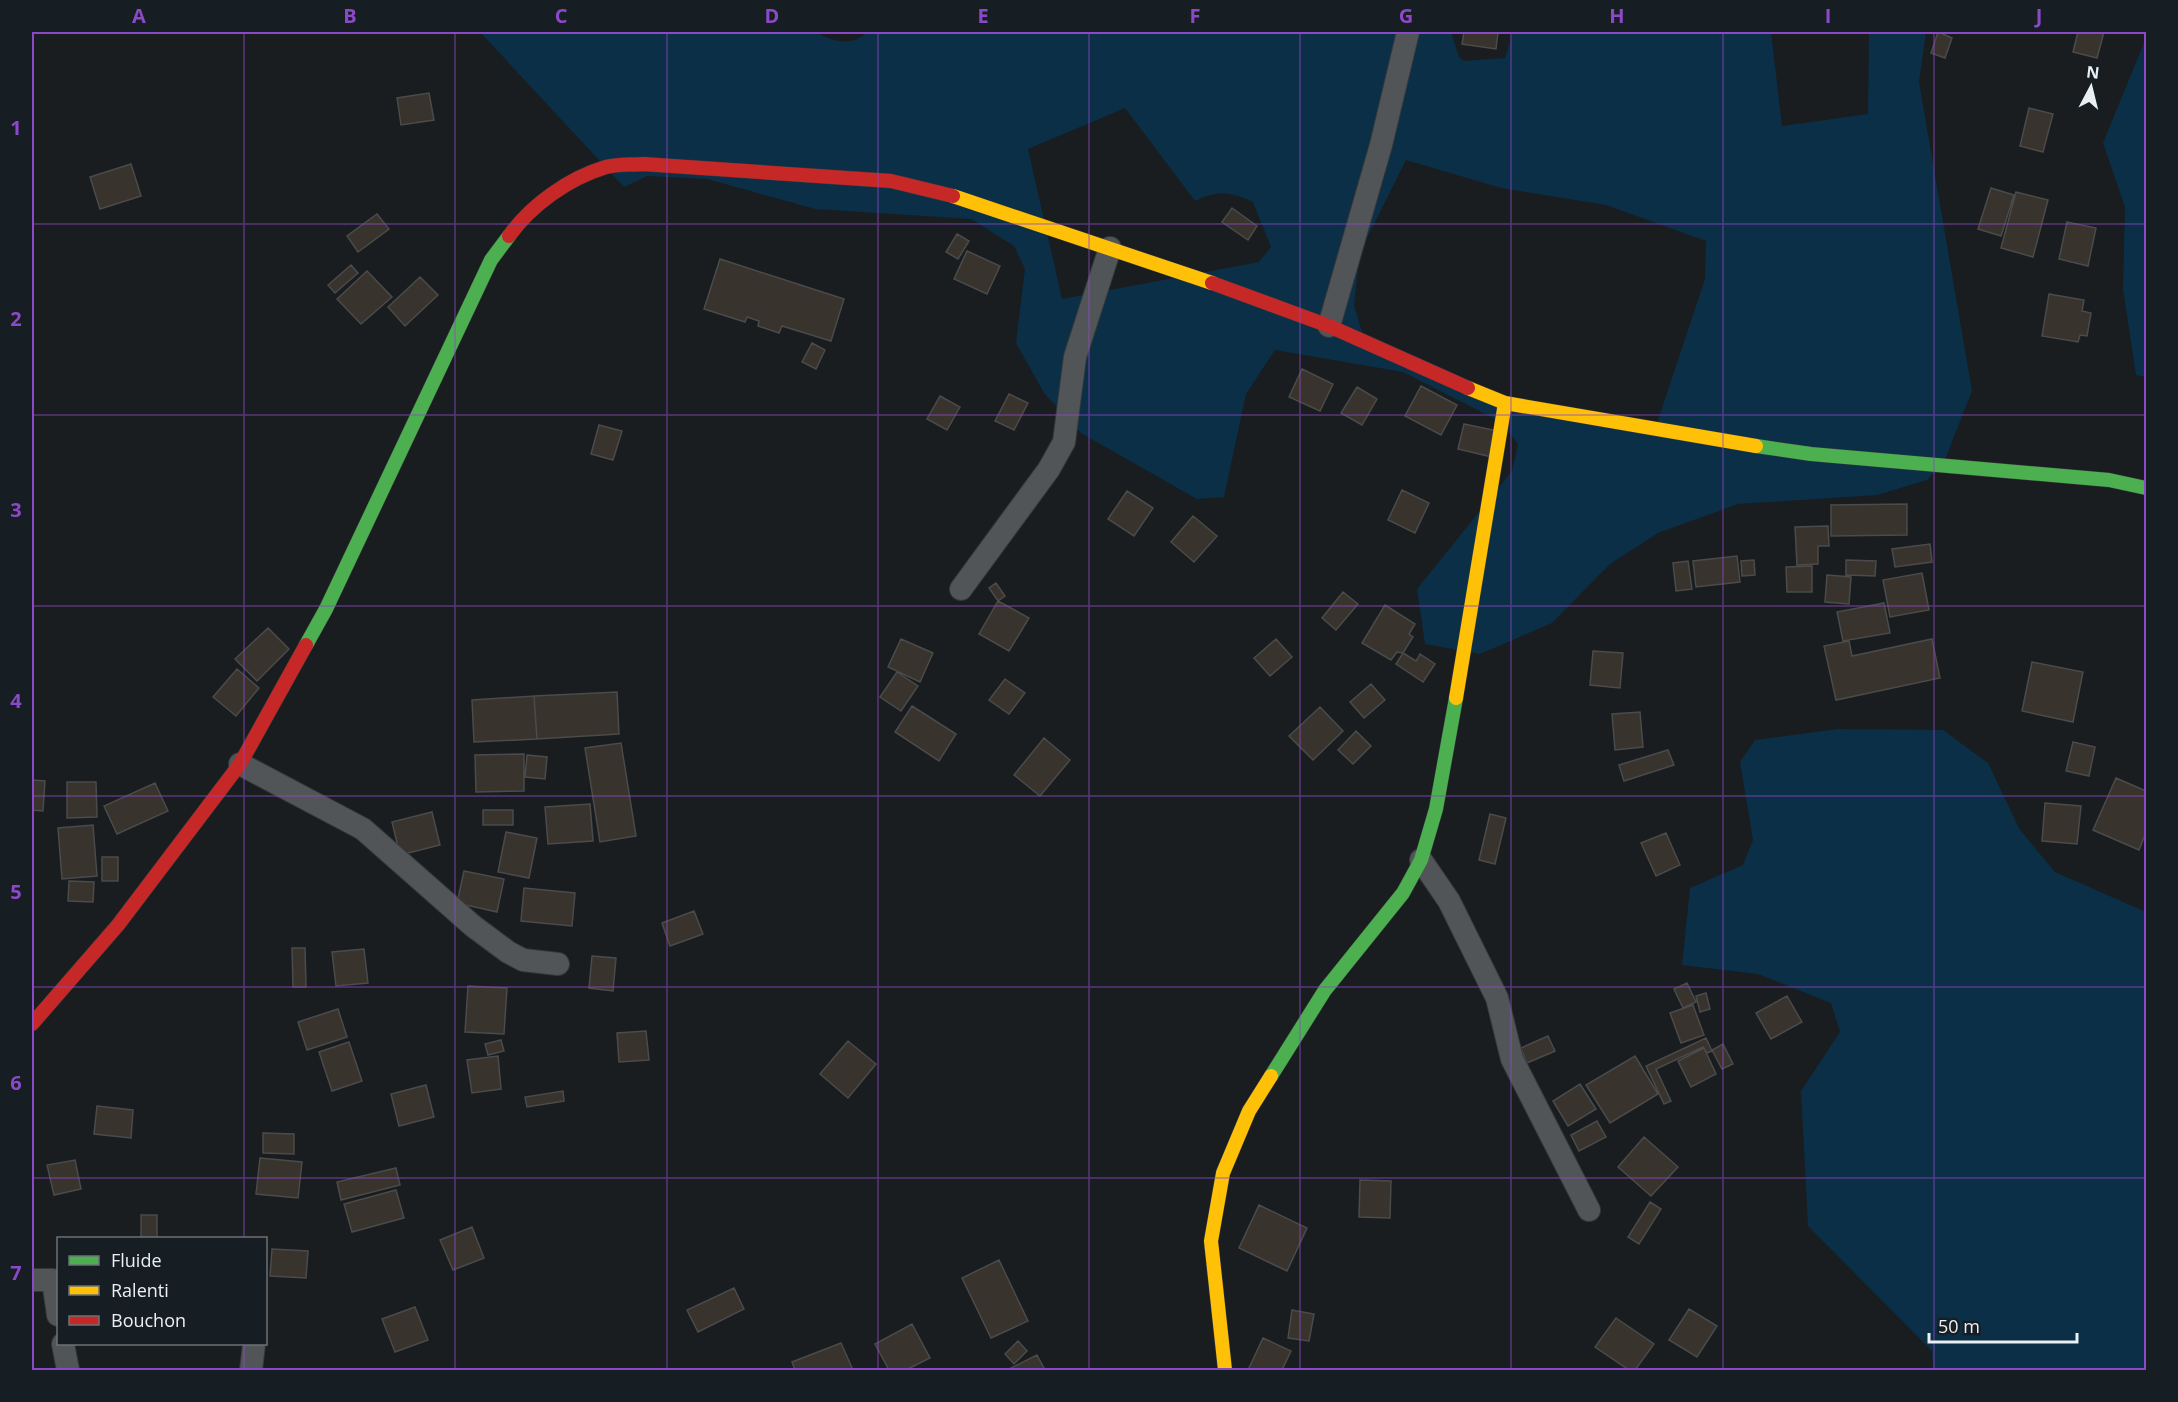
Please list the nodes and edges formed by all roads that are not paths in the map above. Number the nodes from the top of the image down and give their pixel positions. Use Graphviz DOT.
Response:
graph roads {
  1 [pos="1408,32"];
  2 [pos="1110,248"];
  3 [pos="1329,326"];
  4 [pos="1505,402"];
  5 [pos="2146,488"];
  6 [pos="961,589"];
  7 [pos="240,765"];
  8 [pos="1421,860"];
  9 [pos="558,964"];
  10 [pos="32,1024"];
  11 [pos="1589,1210"];
  12 [pos="48,1279"];
  13 [pos="57,1311"];
  14 [pos="63,1345"];
  15 [pos="254,1345"];
  16 [pos="68,1371"];
  17 [pos="251,1371"];
  18 [pos="1225,1371"];
  1 -- 3 [label="street"];
  2 -- 3 [label="street"];
  2 -- 6 [label="street"];
  2 -- 7 [label="street"];
  3 -- 4 [label="street"];
  4 -- 5 [label="street"];
  4 -- 8 [label="street"];
  7 -- 9 [label="street"];
  7 -- 10 [label="street"];
  8 -- 11 [label="street"];
  8 -- 18 [label="street"];
  12 -- 13 [label="street"];
  14 -- 16 [label="street"];
  15 -- 17 [label="street"];
}
